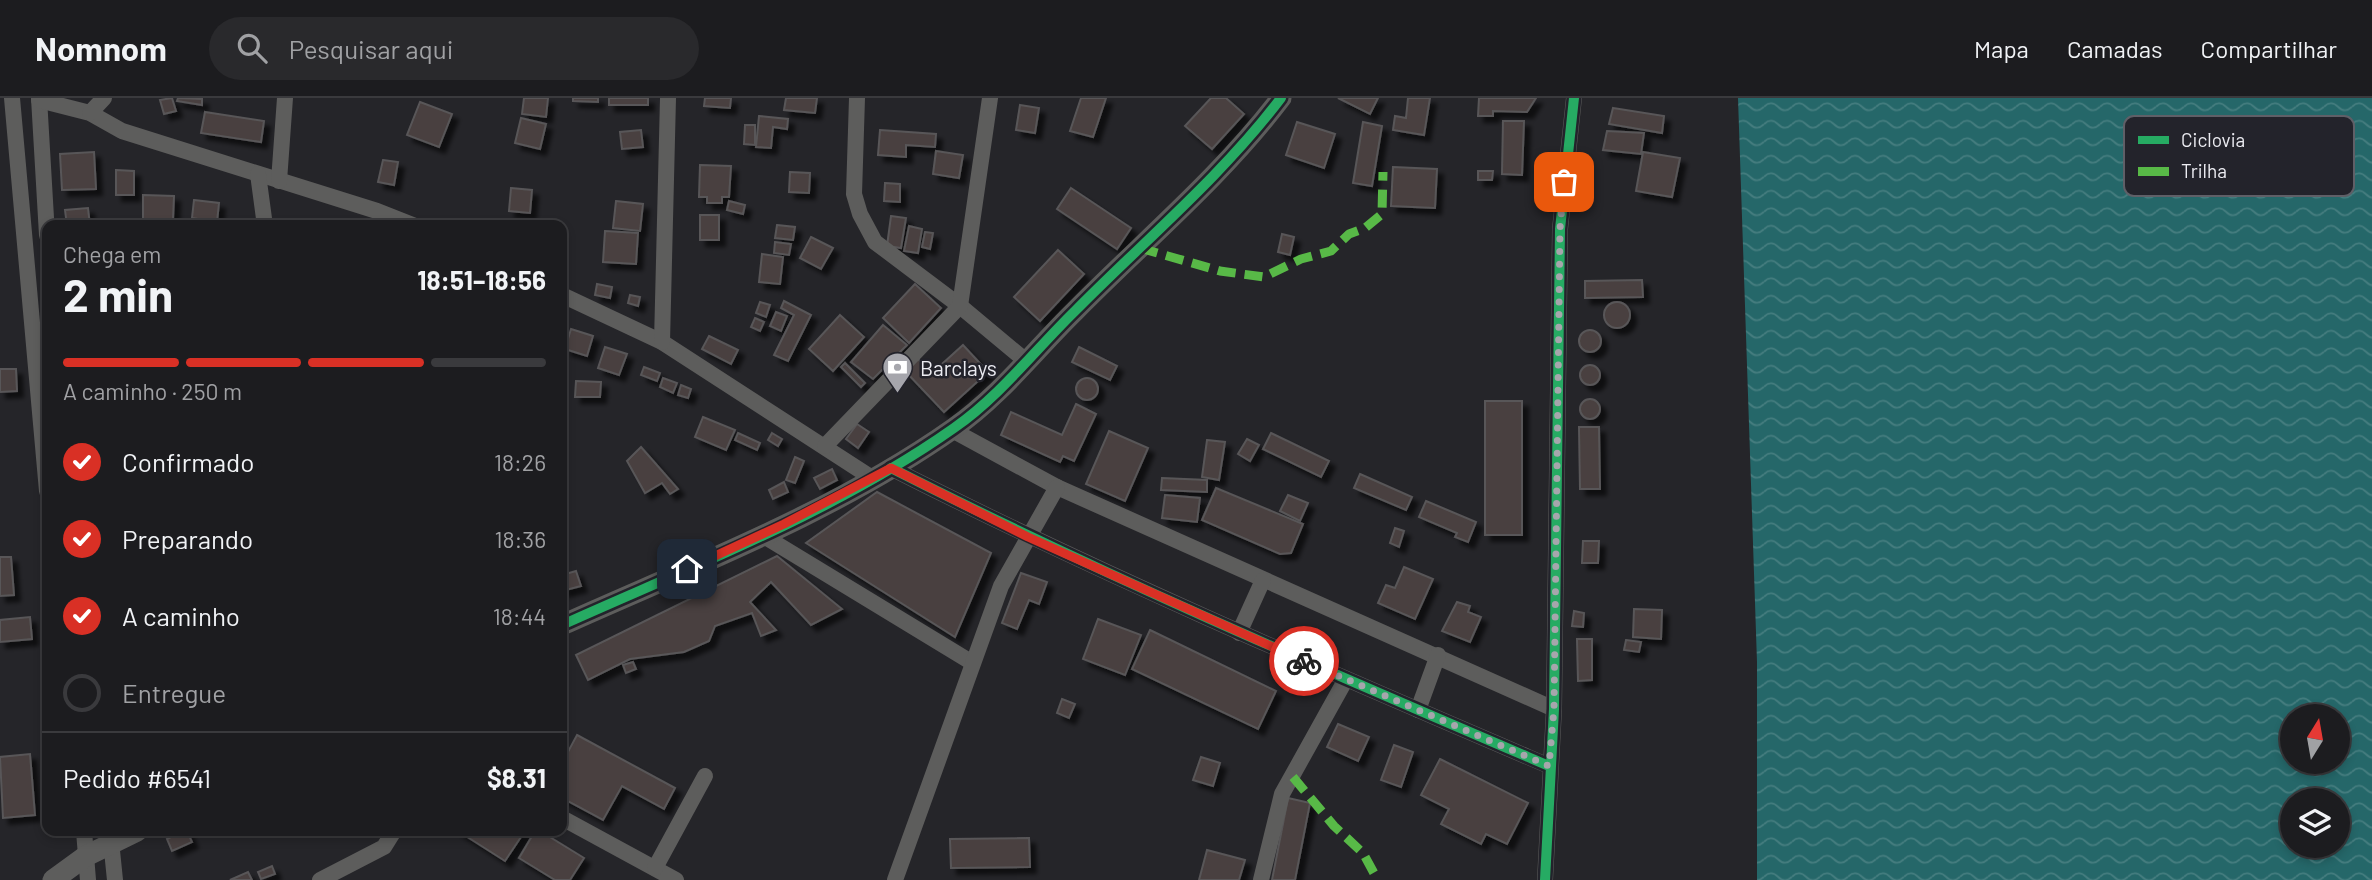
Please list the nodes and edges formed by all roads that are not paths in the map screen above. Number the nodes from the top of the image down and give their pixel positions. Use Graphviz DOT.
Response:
graph roads {
  1 [pos="12,98"];
  2 [pos="104,98"];
  3 [pos="285,98"];
  4 [pos="668,98"];
  5 [pos="857,98"];
  6 [pos="990,98"];
  7 [pos="1280,98"];
  8 [pos="1574,98"];
  9 [pos="39,99"];
  10 [pos="90,113"];
  11 [pos="258,174"];
  12 [pos="279,181"];
  13 [pos="46,220"];
  14 [pos="264,220"];
  15 [pos="400,220"];
  16 [pos="567,297"];
  17 [pos="960,306"];
  18 [pos="662,342"];
  19 [pos="1026,361"];
  20 [pos="952,430"];
  21 [pos="42,435"];
  22 [pos="825,446"];
  23 [pos="891,468"];
  24 [pos="872,478"];
  25 [pos="1057,487"];
  26 [pos="762,535"];
  27 [pos="1028,537"];
  28 [pos="1263,580"];
  29 [pos="567,623"];
  30 [pos="1239,633"];
  31 [pos="1438,655"];
  32 [pos="971,662"];
  33 [pos="1346,679"];
  34 [pos="1554,709"];
  35 [pos="1418,710"];
  36 [pos="1549,766"];
  37 [pos="705,776"];
  38 [pos="567,821"];
  39 [pos="84,836"];
  40 [pos="391,836"];
  41 [pos="111,837"];
  42 [pos="86,856"];
  43 [pos="654,868"];
  44 [pos="53,880"];
  45 [pos="88,880"];
  46 [pos="115,880"];
  47 [pos="320,880"];
  48 [pos="676,880"];
  49 [pos="895,880"];
  50 [pos="1261,880"];
  51 [pos="1545,880"];
  1 -- 21 [label="street"];
  2 -- 10 [label="street"];
  3 -- 12 [label="street"];
  4 -- 18 [label="street"];
  5 -- 17 [label="street"];
  6 -- 17 [label="street"];
  7 -- 19 [label="street"];
  8 -- 34 [label="street"];
  9 -- 10 [label="street"];
  9 -- 13 [label="street"];
  10 -- 11 [label="street"];
  11 -- 12 [label="street"];
  11 -- 14 [label="street"];
  12 -- 15 [label="street"];
  16 -- 18 [label="street"];
  17 -- 19 [label="street"];
  17 -- 22 [label="street"];
  18 -- 22 [label="street"];
  19 -- 20 [label="street"];
  20 -- 23 [label="street"];
  20 -- 25 [label="street"];
  22 -- 24 [label="street"];
  23 -- 24 [label="street"];
  23 -- 27 [label="street"];
  24 -- 26 [label="street"];
  25 -- 27 [label="street"];
  25 -- 28 [label="street"];
  26 -- 29 [label="street"];
  26 -- 32 [label="street"];
  27 -- 30 [label="street"];
  27 -- 32 [label="street"];
  28 -- 30 [label="street"];
  28 -- 31 [label="street"];
  30 -- 33 [label="street"];
  31 -- 34 [label="street"];
  31 -- 35 [label="street"];
  32 -- 49 [label="street"];
  33 -- 35 [label="street"];
  33 -- 50 [label="street"];
  34 -- 36 [label="street"];
  35 -- 36 [label="street"];
  36 -- 51 [label="street"];
  37 -- 43 [label="street"];
  38 -- 43 [label="street"];
  39 -- 42 [label="street"];
  40 -- 47 [label="street"];
  41 -- 42 [label="street"];
  41 -- 46 [label="street"];
  42 -- 44 [label="street"];
  42 -- 45 [label="street"];
  43 -- 48 [label="street"];
}
